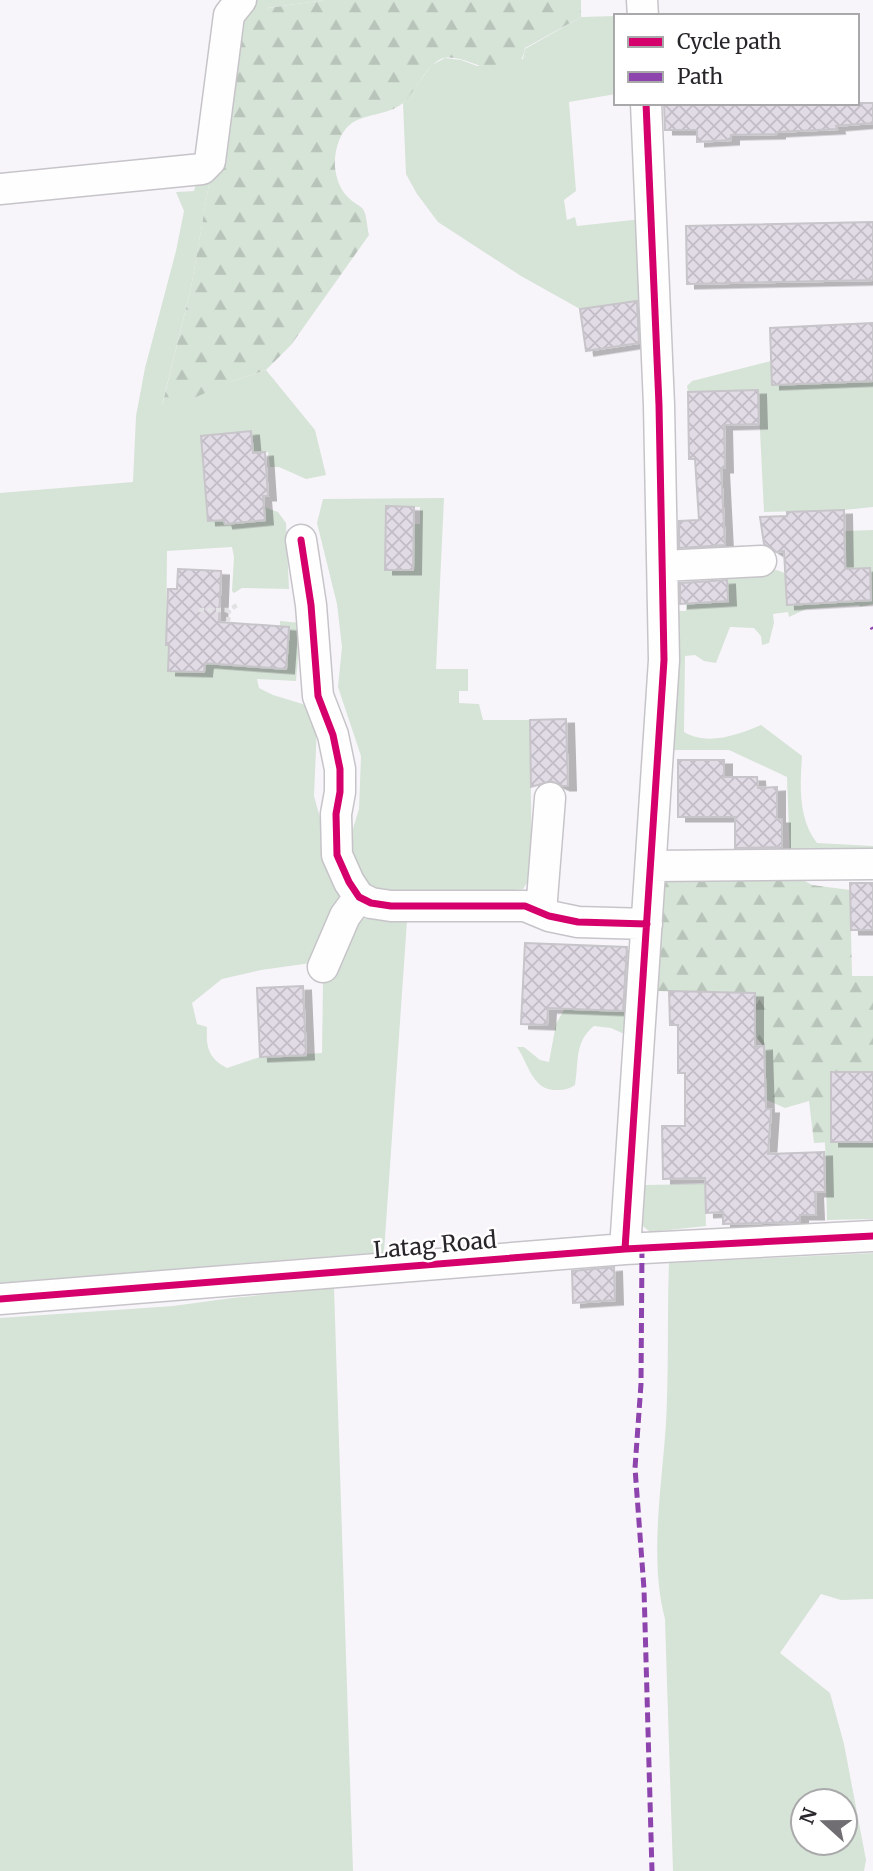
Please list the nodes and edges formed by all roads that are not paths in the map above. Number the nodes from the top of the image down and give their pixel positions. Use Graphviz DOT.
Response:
graph roads {
  1 [pos="241,0"];
  2 [pos="646,105"];
  3 [pos="0,189"];
  4 [pos="301,540"];
  5 [pos="761,561"];
  6 [pos="663,566"];
  7 [pos="550,798"];
  8 [pos="873,864"];
  9 [pos="651,866"];
  10 [pos="359,897"];
  11 [pos="541,912"];
  12 [pos="647,925"];
  13 [pos="323,967"];
  14 [pos="873,1236"];
  15 [pos="625,1248"];
  16 [pos="0,1299"];
  1 -- 3 [label="street"];
  2 -- 6 [label="street"];
  4 -- 10 [label="street"];
  5 -- 6 [label="street"];
  6 -- 9 [label="street"];
  7 -- 11 [label="street"];
  8 -- 9 [label="street"];
  9 -- 12 [label="street"];
  10 -- 11 [label="street"];
  10 -- 13 [label="street"];
  11 -- 12 [label="street"];
  12 -- 15 [label="street"];
  14 -- 15 [label="street, Latag Road"];
  15 -- 16 [label="street, Latag Road"];
}
